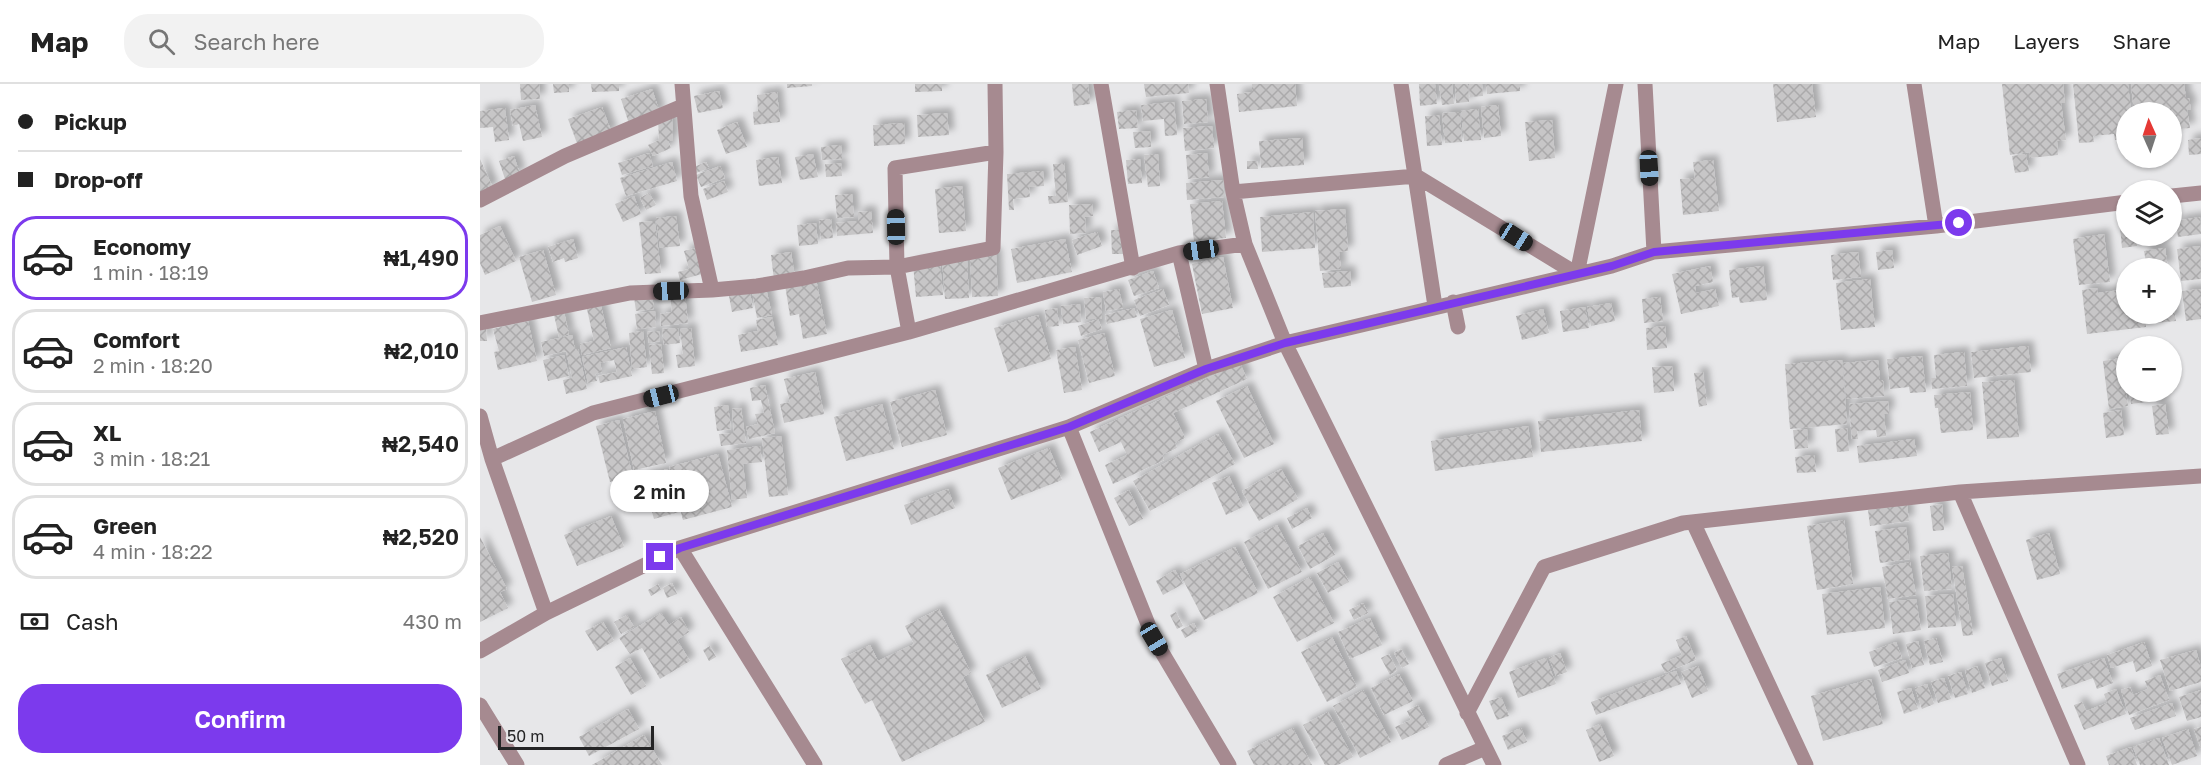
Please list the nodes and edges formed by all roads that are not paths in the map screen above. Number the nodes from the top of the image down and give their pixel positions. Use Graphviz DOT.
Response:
graph roads {
  1 [pos="682,84"];
  2 [pos="995,84"];
  3 [pos="1101,84"];
  4 [pos="1217,84"];
  5 [pos="1401,84"];
  6 [pos="1616,84"];
  7 [pos="1645,84"];
  8 [pos="1914,84"];
  9 [pos="683,106"];
  10 [pos="996,152"];
  11 [pos="1416,176"];
  12 [pos="1233,192"];
  13 [pos="2201,193"];
  14 [pos="2182,195"];
  15 [pos="480,200"];
  16 [pos="2116,203"];
  17 [pos="1936,226"];
  18 [pos="1245,244"];
  19 [pos="1654,252"];
  20 [pos="1179,254"];
  21 [pos="897,267"];
  22 [pos="1133,268"];
  23 [pos="1576,274"];
  24 [pos="712,290"];
  25 [pos="1453,302"];
  26 [pos="1435,306"];
  27 [pos="480,323"];
  28 [pos="1458,327"];
  29 [pos="909,332"];
  30 [pos="1285,343"];
  31 [pos="1206,369"];
  32 [pos="480,416"];
  33 [pos="1069,427"];
  34 [pos="492,459"];
  35 [pos="2201,476"];
  36 [pos="1960,492"];
  37 [pos="1693,522"];
  38 [pos="680,548"];
  39 [pos="546,613"];
  40 [pos="480,651"];
  41 [pos="480,705"];
  42 [pos="1467,713"];
  43 [pos="1485,748"];
  44 [pos="517,765"];
  45 [pos="815,765"];
  46 [pos="1229,765"];
  47 [pos="1446,765"];
  48 [pos="1494,765"];
  49 [pos="1806,765"];
  50 [pos="2078,765"];
  1 -- 9 [label="street"];
  2 -- 10 [label="street"];
  3 -- 22 [label="street"];
  4 -- 12 [label="street"];
  5 -- 11 [label="street"];
  6 -- 23 [label="street"];
  7 -- 19 [label="street"];
  8 -- 17 [label="street"];
  9 -- 15 [label="street"];
  9 -- 24 [label="street"];
  10 -- 21 [label="street"];
  10 -- 21 [label="street"];
  11 -- 12 [label="street"];
  11 -- 23 [label="street"];
  11 -- 26 [label="street"];
  12 -- 18 [label="street"];
  13 -- 14 [label="street"];
  16 -- 17 [label="street"];
  17 -- 19 [label="street"];
  18 -- 20 [label="street"];
  18 -- 30 [label="street"];
  19 -- 23 [label="street"];
  20 -- 22 [label="street"];
  20 -- 31 [label="street"];
  21 -- 24 [label="street"];
  21 -- 29 [label="street"];
  22 -- 29 [label="street"];
  23 -- 25 [label="street"];
  24 -- 27 [label="street"];
  25 -- 26 [label="street"];
  25 -- 28 [label="street"];
  26 -- 30 [label="street"];
  29 -- 34 [label="street"];
  30 -- 31 [label="street"];
  30 -- 42 [label="street"];
  31 -- 33 [label="street"];
  32 -- 34 [label="street"];
  33 -- 38 [label="street"];
  33 -- 46 [label="street"];
  34 -- 39 [label="street"];
  35 -- 36 [label="street"];
  36 -- 37 [label="street"];
  36 -- 50 [label="street"];
  37 -- 42 [label="street"];
  37 -- 49 [label="street"];
  38 -- 39 [label="street"];
  38 -- 45 [label="street"];
  39 -- 40 [label="street"];
  41 -- 44 [label="street"];
  42 -- 43 [label="street"];
  43 -- 47 [label="street"];
  43 -- 48 [label="street"];
}
